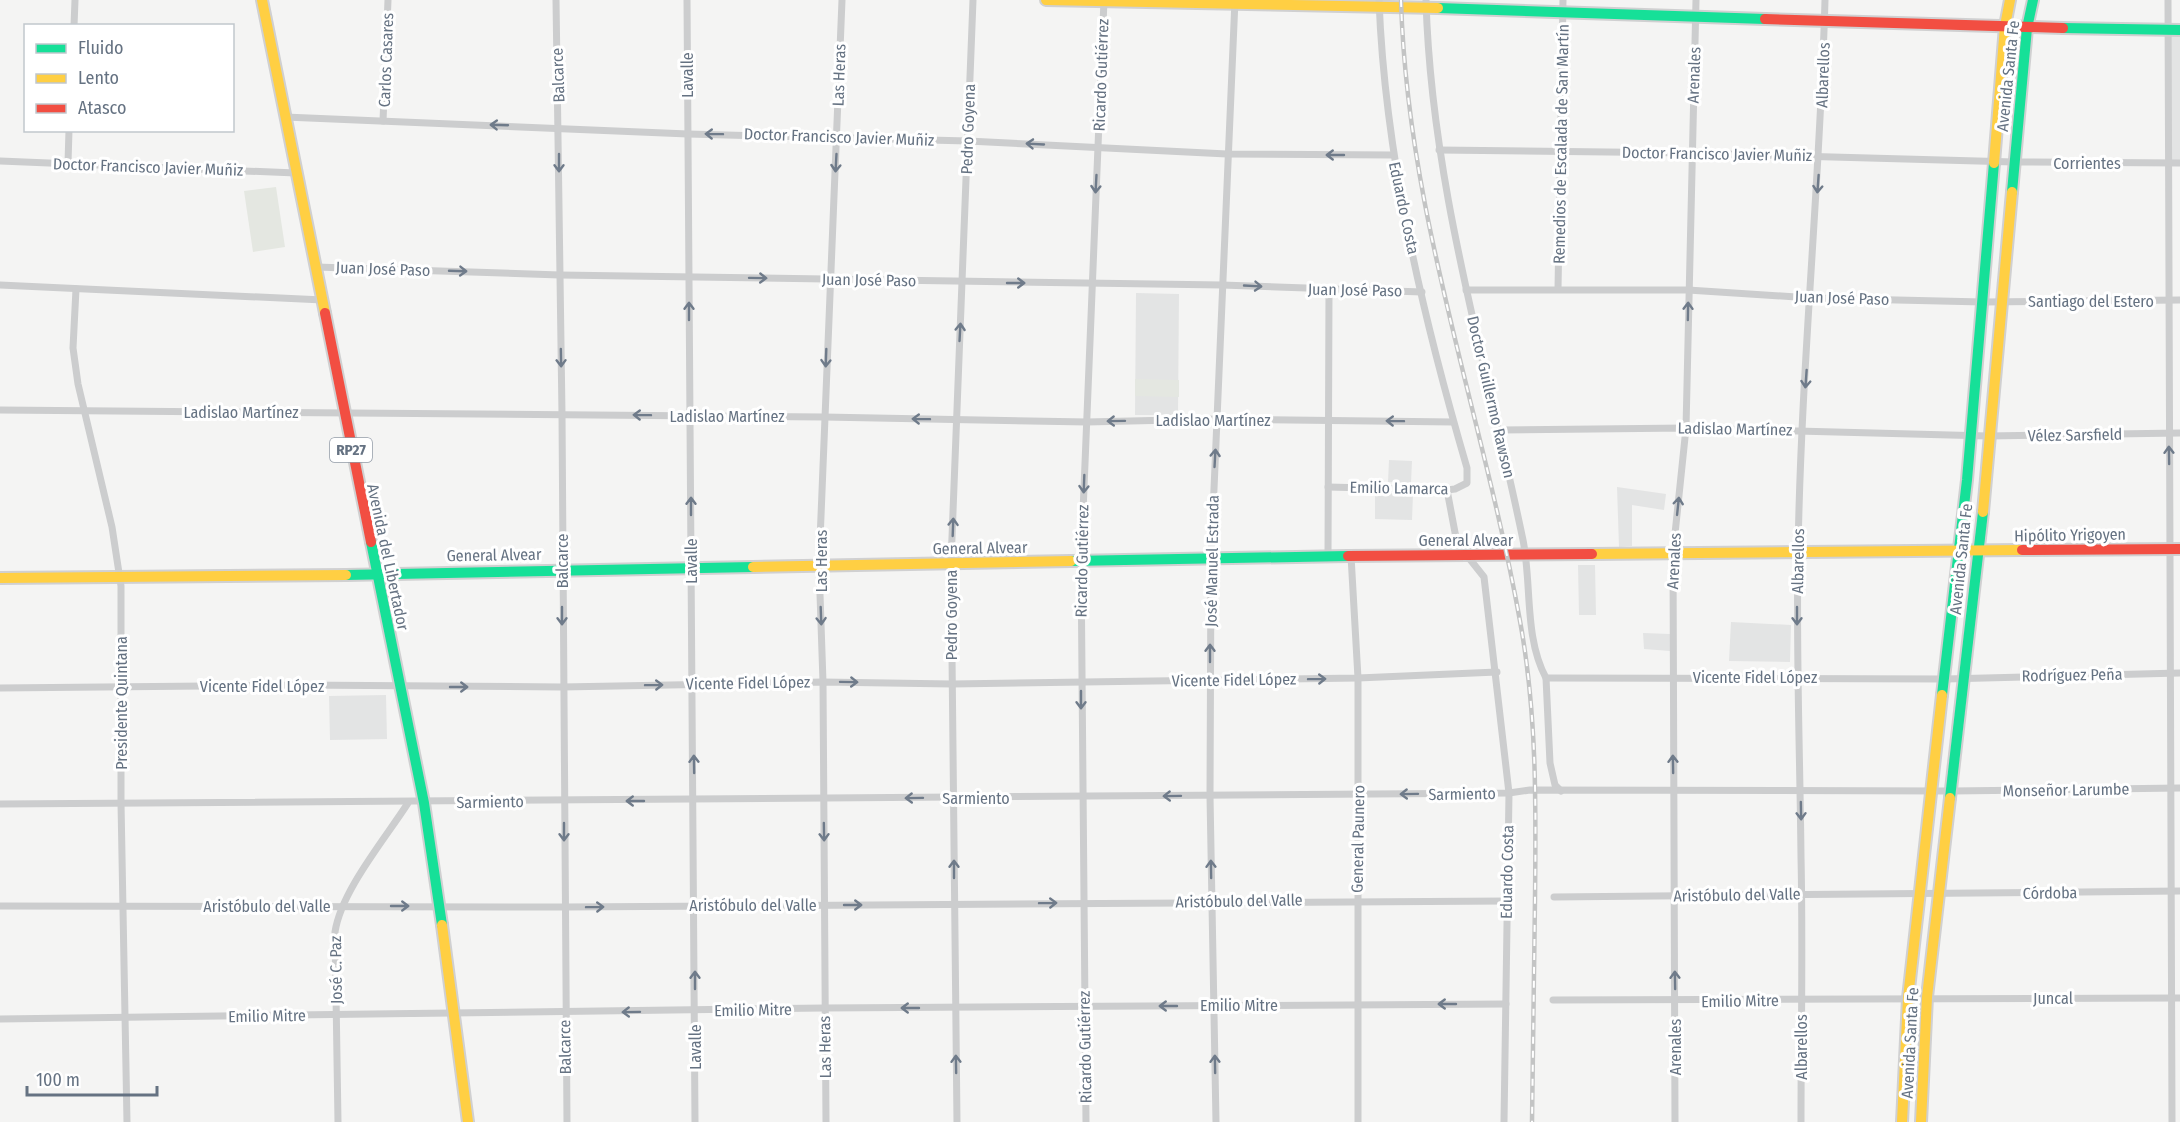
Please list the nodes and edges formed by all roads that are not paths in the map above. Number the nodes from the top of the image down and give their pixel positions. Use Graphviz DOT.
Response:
graph roads {
  1 [pos="75,0"];
  2 [pos="262,0"];
  3 [pos="388,0"];
  4 [pos="556,0"];
  5 [pos="687,0"];
  6 [pos="842,0"];
  7 [pos="973,0"];
  8 [pos="1046,0"];
  9 [pos="1563,0"];
  10 [pos="1696,0"];
  11 [pos="1825,0"];
  12 [pos="2010,0"];
  13 [pos="2032,0"];
  14 [pos="2168,0"];
  15 [pos="1104,1"];
  16 [pos="1235,3"];
  17 [pos="1379,4"];
  18 [pos="1426,4"];
  19 [pos="1563,13"];
  20 [pos="1696,17"];
  21 [pos="1825,21"];
  22 [pos="74,24"];
  23 [pos="2005,26"];
  24 [pos="2027,28"];
  25 [pos="2168,30"];
  26 [pos="2180,30"];
  27 [pos="285,117"];
  28 [pos="383,121"];
  29 [pos="559,127"];
  30 [pos="69,132"];
  31 [pos="688,134"];
  32 [pos="837,136"];
  33 [pos="968,141"];
  34 [pos="1098,147"];
  35 [pos="1439,150"];
  36 [pos="1561,152"];
  37 [pos="1691,153"];
  38 [pos="1227,154"];
  39 [pos="1394,155"];
  40 [pos="1820,156"];
  41 [pos="0,161"];
  42 [pos="1994,162"];
  43 [pos="2014,162"];
  44 [pos="2169,163"];
  45 [pos="2180,163"];
  46 [pos="68,164"];
  47 [pos="296,173"];
  48 [pos="316,267"];
  49 [pos="560,275"];
  50 [pos="689,276"];
  51 [pos="830,279"];
  52 [pos="963,282"];
  53 [pos="1091,283"];
  54 [pos="0,285"];
  55 [pos="1222,285"];
  56 [pos="76,289"];
  57 [pos="1558,289"];
  58 [pos="1329,290"];
  59 [pos="1466,290"];
  60 [pos="1688,290"];
  61 [pos="1422,292"];
  62 [pos="1811,298"];
  63 [pos="323,300"];
  64 [pos="2169,300"];
  65 [pos="2180,300"];
  66 [pos="1983,302"];
  67 [pos="2002,302"];
  68 [pos="0,410"];
  69 [pos="84,412"];
  70 [pos="343,412"];
  71 [pos="562,414"];
  72 [pos="690,416"];
  73 [pos="824,417"];
  74 [pos="956,420"];
  75 [pos="1217,420"];
  76 [pos="1329,420"];
  77 [pos="1087,422"];
  78 [pos="1453,422"];
  79 [pos="1686,428"];
  80 [pos="1500,430"];
  81 [pos="1802,430"];
  82 [pos="2169,433"];
  83 [pos="2180,433"];
  84 [pos="1970,436"];
  85 [pos="1988,436"];
  86 [pos="1467,483"];
  87 [pos="1328,486"];
  88 [pos="1447,490"];
  89 [pos="2175,549"];
  90 [pos="1797,551"];
  91 [pos="1960,552"];
  92 [pos="1979,552"];
  93 [pos="1673,553"];
  94 [pos="1466,555"];
  95 [pos="1526,555"];
  96 [pos="1328,556"];
  97 [pos="1351,556"];
  98 [pos="1210,559"];
  99 [pos="1081,561"];
  100 [pos="951,563"];
  101 [pos="819,565"];
  102 [pos="691,567"];
  103 [pos="562,569"];
  104 [pos="376,573"];
  105 [pos="120,576"];
  106 [pos="0,578"];
  107 [pos="1497,672"];
  108 [pos="2176,673"];
  109 [pos="1672,677"];
  110 [pos="1797,677"];
  111 [pos="1963,677"];
  112 [pos="1358,678"];
  113 [pos="1546,678"];
  114 [pos="1946,679"];
  115 [pos="1080,680"];
  116 [pos="1210,681"];
  117 [pos="823,682"];
  118 [pos="692,684"];
  119 [pos="952,684"];
  120 [pos="121,687"];
  121 [pos="400,687"];
  122 [pos="562,687"];
  123 [pos="0,688"];
  124 [pos="2171,788"];
  125 [pos="2180,788"];
  126 [pos="1561,791"];
  127 [pos="1673,791"];
  128 [pos="1932,791"];
  129 [pos="1952,791"];
  130 [pos="1800,792"];
  131 [pos="1509,793"];
  132 [pos="1359,794"];
  133 [pos="1210,796"];
  134 [pos="1081,797"];
  135 [pos="954,798"];
  136 [pos="823,799"];
  137 [pos="694,800"];
  138 [pos="564,802"];
  139 [pos="121,803"];
  140 [pos="408,803"];
  141 [pos="424,803"];
  142 [pos="0,804"];
  143 [pos="2171,891"];
  144 [pos="2180,891"];
  145 [pos="1802,894"];
  146 [pos="1920,895"];
  147 [pos="1938,895"];
  148 [pos="1673,896"];
  149 [pos="1554,897"];
  150 [pos="1357,900"];
  151 [pos="1506,901"];
  152 [pos="1212,902"];
  153 [pos="1084,903"];
  154 [pos="824,905"];
  155 [pos="954,905"];
  156 [pos="0,906"];
  157 [pos="124,906"];
  158 [pos="341,906"];
  159 [pos="439,906"];
  160 [pos="695,906"];
  161 [pos="565,907"];
  162 [pos="1908,998"];
  163 [pos="1927,998"];
  164 [pos="2171,998"];
  165 [pos="2180,998"];
  166 [pos="1554,1000"];
  167 [pos="1801,1000"];
  168 [pos="1675,1002"];
  169 [pos="1506,1004"];
  170 [pos="1357,1005"];
  171 [pos="1084,1006"];
  172 [pos="1214,1006"];
  173 [pos="824,1008"];
  174 [pos="955,1008"];
  175 [pos="695,1011"];
  176 [pos="565,1012"];
  177 [pos="336,1014"];
  178 [pos="456,1014"];
  179 [pos="126,1018"];
  180 [pos="0,1019"];
  181 [pos="127,1122"];
  182 [pos="338,1122"];
  183 [pos="468,1122"];
  184 [pos="567,1122"];
  185 [pos="695,1122"];
  186 [pos="826,1122"];
  187 [pos="957,1122"];
  188 [pos="1086,1122"];
  189 [pos="1216,1122"];
  190 [pos="1358,1122"];
  191 [pos="1504,1122"];
  192 [pos="1675,1122"];
  193 [pos="1801,1122"];
  194 [pos="1902,1122"];
  195 [pos="1921,1122"];
  196 [pos="2172,1122"];
  1 -- 22 [label="street"];
  2 -- 27 [label="main road, Avenida del Libertador / RP27"];
  3 -- 28 [label="street, Carlos Casares"];
  4 -- 29 [label="street, Balcarce"];
  5 -- 31 [label="street, Lavalle"];
  6 -- 32 [label="street, Las Heras"];
  7 -- 33 [label="street, Pedro Goyena"];
  8 -- 15 [label="main road"];
  9 -- 19 [label="street, Remedios de Escalada de San Martín"];
  10 -- 20 [label="street, Arenales"];
  11 -- 21 [label="street, Albarellos"];
  12 -- 23 [label="main road, Avenida Santa Fe"];
  13 -- 24 [label="main road, Avenida Santa Fe"];
  14 -- 25 [label="street"];
  15 -- 16 [label="main road"];
  15 -- 34 [label="street, Ricardo Gutiérrez"];
  16 -- 17 [label="main road"];
  16 -- 38 [label="street, José Manuel Estrada"];
  17 -- 18 [label="main road"];
  17 -- 39 [label="street, Eduardo Costa"];
  18 -- 19 [label="main road"];
  18 -- 35 [label="street, Doctor Guillermo Rawson"];
  19 -- 20 [label="main road"];
  19 -- 36 [label="street, Remedios de Escalada de San Martín"];
  20 -- 21 [label="main road"];
  20 -- 37 [label="street, Arenales"];
  21 -- 23 [label="main road"];
  21 -- 40 [label="street, Albarellos"];
  23 -- 24 [label="main road"];
  23 -- 42 [label="main road, Avenida Santa Fe"];
  24 -- 25 [label="main road"];
  24 -- 43 [label="main road, Avenida Santa Fe"];
  25 -- 26 [label="main road"];
  25 -- 44 [label="street"];
  27 -- 28 [label="street, Doctor Francisco Javier Muñiz"];
  27 -- 47 [label="main road, Avenida del Libertador / RP27"];
  29 -- 28 [label="street, Doctor Francisco Javier Muñiz, one-way"];
  29 -- 31 [label="street, Doctor Francisco Javier Muñiz"];
  29 -- 49 [label="street, Balcarce, one-way"];
  30 -- 46 [label="street"];
  32 -- 31 [label="street, Doctor Francisco Javier Muñiz, one-way"];
  31 -- 50 [label="street, Lavalle"];
  32 -- 33 [label="street, Doctor Francisco Javier Muñiz"];
  32 -- 51 [label="street, Las Heras, one-way"];
  34 -- 33 [label="street, Doctor Francisco Javier Muñiz, one-way"];
  33 -- 52 [label="street, Pedro Goyena"];
  34 -- 38 [label="street, Doctor Francisco Javier Muñiz"];
  34 -- 53 [label="street, Ricardo Gutiérrez, one-way"];
  35 -- 36 [label="street, Doctor Francisco Javier Muñiz"];
  35 -- 59 [label="street, Doctor Guillermo Rawson"];
  36 -- 37 [label="street, Doctor Francisco Javier Muñiz"];
  36 -- 57 [label="street, Remedios de Escalada de San Martín"];
  37 -- 40 [label="street, Doctor Francisco Javier Muñiz"];
  37 -- 60 [label="street, Arenales"];
  39 -- 38 [label="street, Doctor Francisco Javier Muñiz, one-way"];
  38 -- 55 [label="street, José Manuel Estrada"];
  39 -- 61 [label="street, Eduardo Costa"];
  40 -- 42 [label="street, Doctor Francisco Javier Muñiz"];
  40 -- 62 [label="street, Albarellos, one-way"];
  41 -- 46 [label="street, Doctor Francisco Javier Muñiz"];
  42 -- 43 [label="street, Corrientes"];
  42 -- 66 [label="main road, Avenida Santa Fe"];
  43 -- 44 [label="street, Corrientes"];
  43 -- 67 [label="main road, Avenida Santa Fe"];
  44 -- 45 [label="street, Corrientes"];
  44 -- 64 [label="street"];
  46 -- 47 [label="street, Doctor Francisco Javier Muñiz"];
  47 -- 48 [label="main road, Avenida del Libertador / RP27"];
  48 -- 49 [label="street, Juan José Paso, one-way"];
  48 -- 63 [label="main road, Avenida del Libertador / RP27"];
  49 -- 50 [label="street, Juan José Paso"];
  49 -- 71 [label="street, Balcarce, one-way"];
  50 -- 51 [label="street, Juan José Paso, one-way"];
  72 -- 50 [label="street, Lavalle, one-way"];
  51 -- 52 [label="street, Juan José Paso"];
  51 -- 73 [label="street, Las Heras, one-way"];
  52 -- 53 [label="street, Juan José Paso, one-way"];
  74 -- 52 [label="street, Pedro Goyena, one-way"];
  53 -- 55 [label="street, Juan José Paso"];
  53 -- 77 [label="street, Ricardo Gutiérrez"];
  54 -- 56 [label="street"];
  55 -- 58 [label="street, Juan José Paso, one-way"];
  55 -- 75 [label="street, José Manuel Estrada"];
  56 -- 63 [label="street"];
  56 -- 69 [label="street, Presidente Quintana"];
  57 -- 59 [label="street, Juan José Paso"];
  57 -- 60 [label="street, Juan José Paso"];
  58 -- 61 [label="street, Juan José Paso"];
  58 -- 76 [label="street"];
  59 -- 80 [label="street, Doctor Guillermo Rawson"];
  60 -- 62 [label="street, Juan José Paso"];
  79 -- 60 [label="street, Arenales, one-way"];
  61 -- 78 [label="street, Eduardo Costa"];
  62 -- 66 [label="street, Juan José Paso"];
  62 -- 81 [label="street, Albarellos, one-way"];
  63 -- 70 [label="main road, Avenida del Libertador / RP27"];
  64 -- 65 [label="street, Santiago del Estero"];
  64 -- 67 [label="street, Santiago del Estero"];
  64 -- 82 [label="street"];
  66 -- 67 [label="street, Juan José Paso"];
  66 -- 84 [label="main road, Avenida Santa Fe"];
  67 -- 85 [label="main road, Avenida Santa Fe"];
  68 -- 69 [label="street, Ladislao Martínez"];
  69 -- 70 [label="street, Ladislao Martínez"];
  69 -- 105 [label="street, Presidente Quintana"];
  70 -- 71 [label="street, Ladislao Martínez"];
  70 -- 104 [label="main road, Avenida del Libertador / RP27"];
  72 -- 71 [label="street, Ladislao Martínez, one-way"];
  71 -- 103 [label="street, Balcarce"];
  72 -- 73 [label="street, Ladislao Martínez"];
  102 -- 72 [label="street, Lavalle, one-way"];
  74 -- 73 [label="street, Ladislao Martínez, one-way"];
  73 -- 101 [label="street, Las Heras"];
  74 -- 77 [label="street, Ladislao Martínez"];
  100 -- 74 [label="street, Pedro Goyena, one-way"];
  75 -- 76 [label="street, Ladislao Martínez"];
  75 -- 77 [label="street, Ladislao Martínez, one-way"];
  98 -- 75 [label="street, José Manuel Estrada, one-way"];
  78 -- 76 [label="street, Ladislao Martínez, one-way"];
  76 -- 87 [label="street"];
  77 -- 99 [label="street, Ricardo Gutiérrez, one-way"];
  78 -- 86 [label="street, Eduardo Costa"];
  79 -- 80 [label="street, Ladislao Martínez"];
  79 -- 81 [label="street, Ladislao Martínez"];
  93 -- 79 [label="street, Arenales, one-way"];
  80 -- 95 [label="street, Doctor Guillermo Rawson"];
  81 -- 84 [label="street, Ladislao Martínez"];
  81 -- 90 [label="street, Albarellos"];
  82 -- 83 [label="street, Vélez Sarsfield"];
  82 -- 85 [label="street, Vélez Sarsfield"];
  89 -- 82 [label="street, one-way"];
  84 -- 85 [label="street, Vélez Sarsfield"];
  84 -- 91 [label="main road, Avenida Santa Fe"];
  85 -- 92 [label="main road, Avenida Santa Fe"];
  86 -- 88 [label="street, Emilio Lamarca"];
  87 -- 88 [label="street, Emilio Lamarca"];
  87 -- 96 [label="street"];
  88 -- 94 [label="street, Eduardo Costa"];
  89 -- 92 [label="main road, Hipólito Yrigoyen"];
  89 -- 108 [label="street"];
  90 -- 91 [label="main road, General Alvear"];
  90 -- 93 [label="main road, General Alvear"];
  90 -- 110 [label="street, Albarellos, one-way"];
  91 -- 92 [label="main road, Hipólito Yrigoyen"];
  91 -- 114 [label="main road, Avenida Santa Fe"];
  92 -- 111 [label="main road, Avenida Santa Fe"];
  93 -- 95 [label="main road, General Alvear"];
  93 -- 109 [label="street, Arenales"];
  94 -- 95 [label="main road, General Alvear"];
  94 -- 97 [label="main road, General Alvear"];
  94 -- 107 [label="street, Eduardo Costa"];
  95 -- 113 [label="street, Doctor Guillermo Rawson"];
  96 -- 97 [label="main road, General Alvear"];
  96 -- 98 [label="main road, General Alvear"];
  97 -- 112 [label="street, General Paunero"];
  98 -- 99 [label="main road, General Alvear"];
  116 -- 98 [label="street, José Manuel Estrada, one-way"];
  99 -- 100 [label="main road, General Alvear"];
  99 -- 115 [label="street, Ricardo Gutiérrez"];
  100 -- 101 [label="main road, General Alvear"];
  100 -- 119 [label="street, Pedro Goyena"];
  101 -- 102 [label="main road, General Alvear"];
  101 -- 117 [label="street, Las Heras, one-way"];
  102 -- 103 [label="main road, General Alvear"];
  102 -- 118 [label="street, Lavalle"];
  103 -- 104 [label="main road, General Alvear"];
  103 -- 122 [label="street, Balcarce, one-way"];
  104 -- 105 [label="main road, General Alvear"];
  104 -- 121 [label="main road, Avenida del Libertador / RP27"];
  105 -- 106 [label="main road, General Alvear"];
  105 -- 120 [label="street, Presidente Quintana"];
  107 -- 112 [label="street, Vicente Fidel López"];
  107 -- 131 [label="street, Eduardo Costa"];
  108 -- 111 [label="street, Rodríguez Peña"];
  108 -- 124 [label="street"];
  109 -- 110 [label="street, Vicente Fidel López"];
  109 -- 113 [label="street, Vicente Fidel López"];
  127 -- 109 [label="street, Arenales, one-way"];
  110 -- 114 [label="street, Vicente Fidel López"];
  110 -- 130 [label="street, Albarellos"];
  111 -- 114 [label="street, Vicente Fidel López"];
  111 -- 129 [label="main road, Avenida Santa Fe"];
  116 -- 112 [label="street, Vicente Fidel López, one-way"];
  112 -- 132 [label="street, General Paunero"];
  113 -- 126 [label="street, Doctor Guillermo Rawson"];
  114 -- 128 [label="main road, Avenida Santa Fe"];
  115 -- 116 [label="street, Vicente Fidel López"];
  115 -- 119 [label="street, Vicente Fidel López"];
  115 -- 134 [label="street, Ricardo Gutiérrez, one-way"];
  116 -- 133 [label="street, José Manuel Estrada"];
  117 -- 118 [label="street, Vicente Fidel López"];
  117 -- 119 [label="street, Vicente Fidel López, one-way"];
  117 -- 136 [label="street, Las Heras"];
  122 -- 118 [label="street, Vicente Fidel López, one-way"];
  137 -- 118 [label="street, Lavalle, one-way"];
  119 -- 135 [label="street, Pedro Goyena"];
  120 -- 121 [label="street, Vicente Fidel López"];
  120 -- 123 [label="street, Vicente Fidel López"];
  120 -- 139 [label="street, Presidente Quintana"];
  121 -- 122 [label="street, Vicente Fidel López, one-way"];
  121 -- 141 [label="main road, Avenida del Libertador / RP27"];
  122 -- 138 [label="street, Balcarce"];
  124 -- 125 [label="street, Monseñor Larumbe"];
  124 -- 129 [label="street, Monseñor Larumbe"];
  124 -- 143 [label="street"];
  126 -- 127 [label="street, Sarmiento"];
  126 -- 131 [label="street, Sarmiento"];
  127 -- 130 [label="street, Sarmiento"];
  127 -- 148 [label="street, Arenales"];
  128 -- 129 [label="street, Sarmiento"];
  128 -- 130 [label="street, Sarmiento"];
  128 -- 146 [label="main road, Avenida Santa Fe"];
  129 -- 147 [label="main road, Avenida Santa Fe"];
  130 -- 145 [label="street, Albarellos, one-way"];
  131 -- 132 [label="street, Sarmiento, one-way"];
  131 -- 151 [label="street, Eduardo Costa"];
  132 -- 133 [label="street, Sarmiento"];
  132 -- 150 [label="street, General Paunero"];
  133 -- 134 [label="street, Sarmiento, one-way"];
  152 -- 133 [label="street, José Manuel Estrada, one-way"];
  134 -- 135 [label="street, Sarmiento"];
  134 -- 153 [label="street, Ricardo Gutiérrez"];
  135 -- 136 [label="street, Sarmiento, one-way"];
  155 -- 135 [label="street, Pedro Goyena, one-way"];
  136 -- 137 [label="street, Sarmiento"];
  136 -- 154 [label="street, Las Heras, one-way"];
  137 -- 138 [label="street, Sarmiento, one-way"];
  137 -- 160 [label="street, Lavalle"];
  138 -- 141 [label="street, Sarmiento"];
  138 -- 161 [label="street, Balcarce, one-way"];
  139 -- 140 [label="street, Sarmiento"];
  139 -- 142 [label="street, Sarmiento"];
  139 -- 157 [label="street, Presidente Quintana"];
  140 -- 141 [label="street, Sarmiento"];
  140 -- 158 [label="street, José C. Paz"];
  141 -- 159 [label="main road, Avenida del Libertador / RP27"];
  143 -- 144 [label="street, Córdoba"];
  143 -- 147 [label="street, Córdoba"];
  143 -- 164 [label="street"];
  145 -- 146 [label="street, Aristóbulo del Valle"];
  145 -- 148 [label="street, Aristóbulo del Valle"];
  145 -- 167 [label="street, Albarellos"];
  146 -- 147 [label="street, Córdoba"];
  146 -- 162 [label="main road, Avenida Santa Fe"];
  147 -- 163 [label="main road, Avenida Santa Fe"];
  148 -- 149 [label="street, Aristóbulo del Valle"];
  168 -- 148 [label="street, Arenales, one-way"];
  150 -- 151 [label="street, Aristóbulo del Valle"];
  150 -- 152 [label="street, Aristóbulo del Valle"];
  150 -- 170 [label="street, General Paunero"];
  151 -- 169 [label="street, Eduardo Costa"];
  152 -- 153 [label="street, Aristóbulo del Valle"];
  152 -- 172 [label="street, José Manuel Estrada"];
  155 -- 153 [label="street, Aristóbulo del Valle, one-way"];
  153 -- 171 [label="street, Ricardo Gutiérrez"];
  154 -- 155 [label="street, Aristóbulo del Valle, one-way"];
  154 -- 160 [label="street, Aristóbulo del Valle"];
  154 -- 173 [label="street, Las Heras"];
  155 -- 174 [label="street, Pedro Goyena"];
  156 -- 157 [label="street, Aristóbulo del Valle"];
  157 -- 158 [label="street, Aristóbulo del Valle"];
  157 -- 179 [label="street, Presidente Quintana"];
  158 -- 159 [label="street, Aristóbulo del Valle, one-way"];
  158 -- 177 [label="street, José C. Paz"];
  159 -- 161 [label="street, Aristóbulo del Valle"];
  159 -- 178 [label="main road, Avenida del Libertador / RP27"];
  161 -- 160 [label="street, Aristóbulo del Valle, one-way"];
  175 -- 160 [label="street, Lavalle, one-way"];
  161 -- 176 [label="street, Balcarce"];
  162 -- 163 [label="street, Emilio Mitre"];
  162 -- 167 [label="street, Emilio Mitre"];
  162 -- 194 [label="main road, Avenida Santa Fe"];
  163 -- 164 [label="street, Juncal"];
  163 -- 195 [label="main road, Avenida Santa Fe"];
  164 -- 165 [label="street, Juncal"];
  164 -- 196 [label="street"];
  166 -- 168 [label="street, Emilio Mitre"];
  167 -- 168 [label="street, Emilio Mitre"];
  167 -- 193 [label="street, Albarellos"];
  168 -- 192 [label="street, Arenales"];
  169 -- 170 [label="street, Emilio Mitre, one-way"];
  169 -- 191 [label="street, Eduardo Costa"];
  170 -- 172 [label="street, Emilio Mitre"];
  170 -- 190 [label="street, General Paunero"];
  172 -- 171 [label="street, Emilio Mitre, one-way"];
  171 -- 174 [label="street, Emilio Mitre"];
  171 -- 188 [label="street, Ricardo Gutiérrez"];
  189 -- 172 [label="street, José Manuel Estrada, one-way"];
  174 -- 173 [label="street, Emilio Mitre, one-way"];
  173 -- 175 [label="street, Emilio Mitre"];
  173 -- 186 [label="street, Las Heras"];
  187 -- 174 [label="street, Pedro Goyena, one-way"];
  175 -- 176 [label="street, Emilio Mitre, one-way"];
  175 -- 185 [label="street, Lavalle"];
  176 -- 178 [label="street, Emilio Mitre"];
  176 -- 184 [label="street, Balcarce"];
  177 -- 178 [label="street, Emilio Mitre"];
  177 -- 179 [label="street, Emilio Mitre"];
  177 -- 182 [label="street, José C. Paz"];
  178 -- 183 [label="main road, Avenida del Libertador / RP27"];
  179 -- 180 [label="street, Emilio Mitre"];
  179 -- 181 [label="street, Presidente Quintana"];
}
